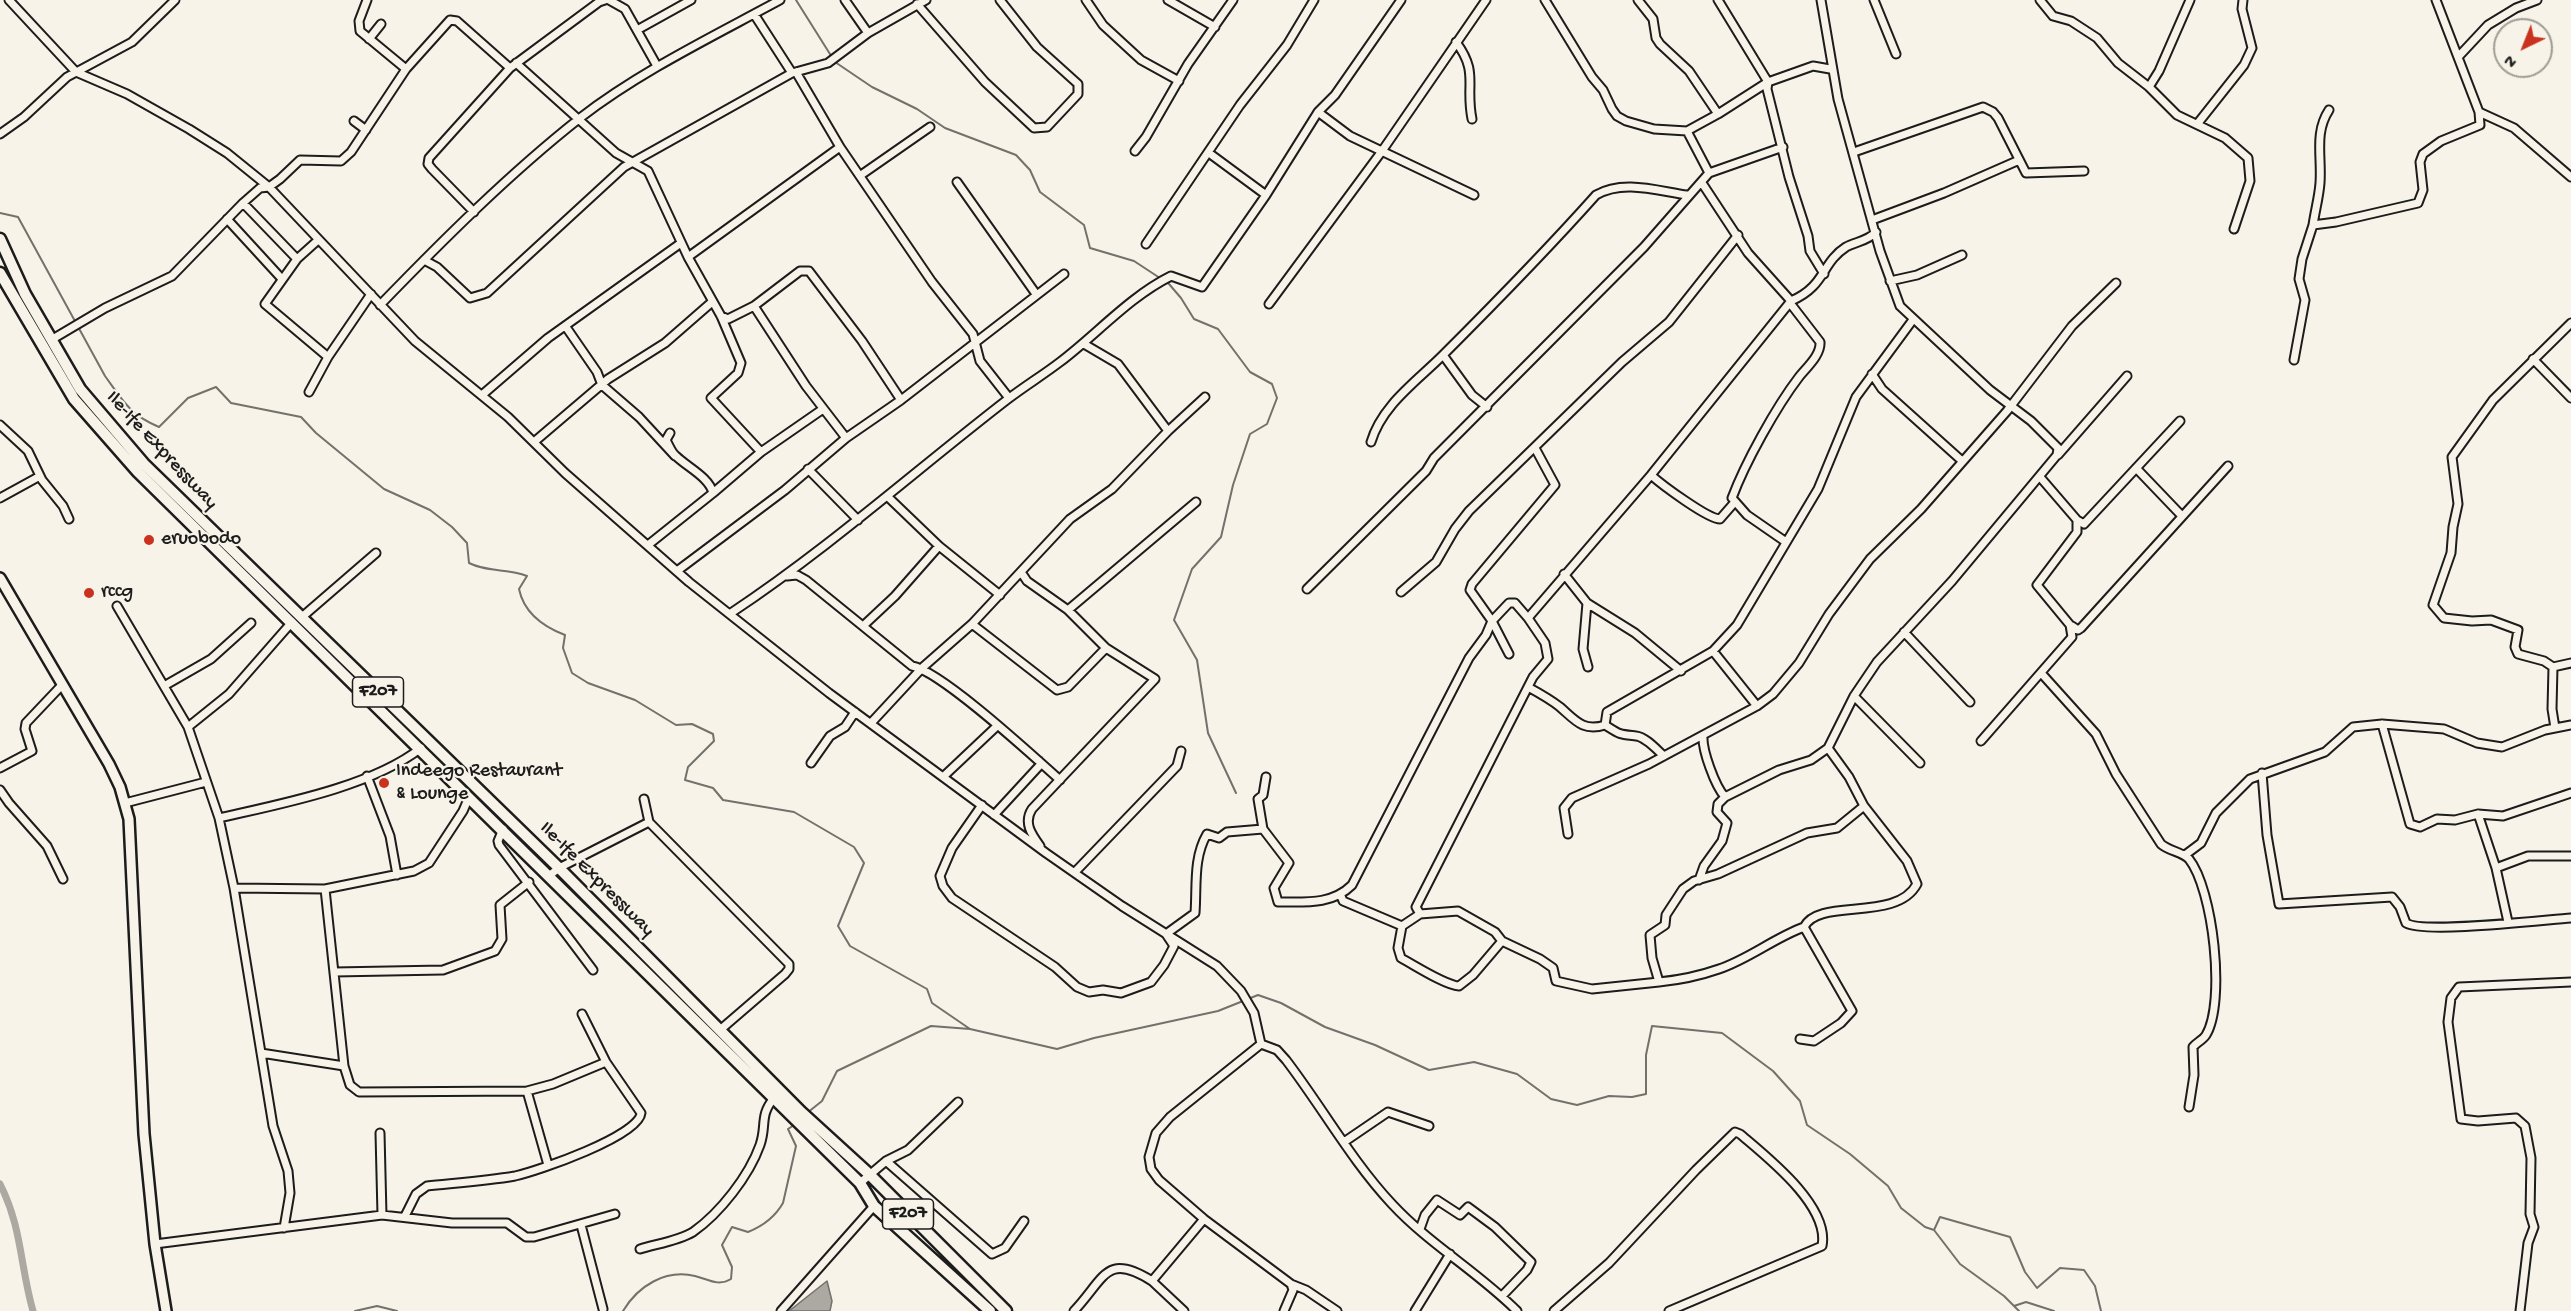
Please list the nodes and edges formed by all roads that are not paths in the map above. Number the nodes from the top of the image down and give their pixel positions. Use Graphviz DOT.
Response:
graph roads {
  1 [pos="9,0"];
  2 [pos="175,0"];
  3 [pos="367,0"];
  4 [pos="607,0"];
  5 [pos="691,0"];
  6 [pos="780,0"];
  7 [pos="845,0"];
  8 [pos="926,0"];
  9 [pos="1000,0"];
  10 [pos="1086,0"];
  11 [pos="1168,0"];
  12 [pos="1233,0"];
  13 [pos="1314,0"];
  14 [pos="1401,0"];
  15 [pos="1486,0"];
  16 [pos="1545,0"];
  17 [pos="1638,0"];
  18 [pos="1718,0"];
  19 [pos="1821,0"];
  20 [pos="1874,0"];
  21 [pos="2040,0"];
  22 [pos="2190,0"];
  23 [pos="2243,0"];
  24 [pos="2436,0"];
  25 [pos="2537,0"];
  26 [pos="917,4"];
  27 [pos="754,14"];
  28 [pos="381,24"];
  29 [pos="1215,27"];
  30 [pos="637,30"];
  31 [pos="868,33"];
  32 [pos="369,39"];
  33 [pos="1456,42"];
  34 [pos="1896,54"];
  35 [pos="2459,56"];
  36 [pos="516,63"];
  37 [pos="657,66"];
  38 [pos="510,68"];
  39 [pos="406,69"];
  40 [pos="1830,69"];
  41 [pos="76,72"];
  42 [pos="794,73"];
  43 [pos="1179,81"];
  44 [pos="1768,82"];
  45 [pos="2149,87"];
  46 [pos="2329,110"];
  47 [pos="1318,112"];
  48 [pos="2479,112"];
  49 [pos="1718,114"];
  50 [pos="579,119"];
  51 [pos="1472,119"];
  52 [pos="354,121"];
  53 [pos="2198,123"];
  54 [pos="930,127"];
  55 [pos="366,130"];
  56 [pos="1687,131"];
  57 [pos="0,134"];
  58 [pos="840,147"];
  59 [pos="1783,147"];
  60 [pos="1134,151"];
  61 [pos="1382,151"];
  62 [pos="1854,152"];
  63 [pos="1209,153"];
  64 [pos="2017,161"];
  65 [pos="633,162"];
  66 [pos="2084,171"];
  67 [pos="1709,173"];
  68 [pos="861,175"];
  69 [pos="2571,177"];
  70 [pos="957,182"];
  71 [pos="1702,183"];
  72 [pos="269,187"];
  73 [pos="1266,195"];
  74 [pos="1473,195"];
  75 [pos="1687,195"];
  76 [pos="243,204"];
  77 [pos="474,212"];
  78 [pos="227,219"];
  79 [pos="1872,220"];
  80 [pos="2313,225"];
  81 [pos="2234,229"];
  82 [pos="1876,232"];
  83 [pos="1738,235"];
  84 [pos="0,239"];
  85 [pos="317,241"];
  86 [pos="681,243"];
  87 [pos="1146,244"];
  88 [pos="1962,255"];
  89 [pos="688,257"];
  90 [pos="297,259"];
  91 [pos="427,259"];
  92 [pos="0,273"];
  93 [pos="1064,274"];
  94 [pos="1824,274"];
  95 [pos="282,279"];
  96 [pos="1890,281"];
  97 [pos="2116,283"];
  98 [pos="0,285"];
  99 [pos="371,294"];
  100 [pos="1036,294"];
  101 [pos="13,297"];
  102 [pos="712,302"];
  103 [pos="1791,302"];
  104 [pos="1269,304"];
  105 [pos="380,305"];
  106 [pos="754,306"];
  107 [pos="721,316"];
  108 [pos="1912,321"];
  109 [pos="2571,323"];
  110 [pos="566,327"];
  111 [pos="51,340"];
  112 [pos="1084,344"];
  113 [pos="975,345"];
  114 [pos="1443,356"];
  115 [pos="328,357"];
  116 [pos="2533,359"];
  117 [pos="2294,360"];
  118 [pos="1872,374"];
  119 [pos="2127,376"];
  120 [pos="602,385"];
  121 [pos="309,392"];
  122 [pos="482,395"];
  123 [pos="1009,398"];
  124 [pos="1205,398"];
  125 [pos="2571,398"];
  126 [pos="901,400"];
  127 [pos="2010,404"];
  128 [pos="1487,407"];
  129 [pos="823,409"];
  130 [pos="2180,421"];
  131 [pos="0,425"];
  132 [pos="1168,431"];
  133 [pos="670,432"];
  134 [pos="846,438"];
  135 [pos="534,442"];
  136 [pos="1371,442"];
  137 [pos="1535,448"];
  138 [pos="761,452"];
  139 [pos="2057,455"];
  140 [pos="675,456"];
  141 [pos="1961,460"];
  142 [pos="2228,466"];
  143 [pos="2136,468"];
  144 [pos="808,469"];
  145 [pos="40,476"];
  146 [pos="1651,476"];
  147 [pos="2040,477"];
  148 [pos="713,493"];
  149 [pos="888,497"];
  150 [pos="0,498"];
  151 [pos="1196,502"];
  152 [pos="1734,502"];
  153 [pos="2181,515"];
  154 [pos="69,519"];
  155 [pos="858,520"];
  156 [pos="2077,520"];
  157 [pos="1786,542"];
  158 [pos="648,545"];
  159 [pos="939,546"];
  160 [pos="376,553"];
  161 [pos="677,571"];
  162 [pos="1021,572"];
  163 [pos="1564,574"];
  164 [pos="787,576"];
  165 [pos="0,578"];
  166 [pos="1307,589"];
  167 [pos="1401,592"];
  168 [pos="1000,595"];
  169 [pos="1587,603"];
  170 [pos="117,606"];
  171 [pos="1068,610"];
  172 [pos="731,613"];
  173 [pos="1528,618"];
  174 [pos="297,619"];
  175 [pos="1492,621"];
  176 [pos="251,623"];
  177 [pos="972,624"];
  178 [pos="2070,625"];
  179 [pos="863,626"];
  180 [pos="1904,632"];
  181 [pos="1106,648"];
  182 [pos="1713,651"];
  183 [pos="1509,654"];
  184 [pos="2571,663"];
  185 [pos="1588,667"];
  186 [pos="2553,667"];
  187 [pos="922,668"];
  188 [pos="1681,672"];
  189 [pos="2042,674"];
  190 [pos="62,685"];
  191 [pos="164,686"];
  192 [pos="1528,687"];
  193 [pos="1854,696"];
  194 [pos="1970,702"];
  195 [pos="382,703"];
  196 [pos="1757,706"];
  197 [pos="855,712"];
  198 [pos="871,723"];
  199 [pos="1605,724"];
  200 [pos="2382,724"];
  201 [pos="2571,725"];
  202 [pos="997,726"];
  203 [pos="188,727"];
  204 [pos="2555,728"];
  205 [pos="1703,736"];
  206 [pos="1981,741"];
  207 [pos="420,748"];
  208 [pos="1828,748"];
  209 [pos="1181,752"];
  210 [pos="1664,756"];
  211 [pos="1039,761"];
  212 [pos="811,763"];
  213 [pos="1920,763"];
  214 [pos="0,768"];
  215 [pos="2262,773"];
  216 [pos="367,776"];
  217 [pos="944,776"];
  218 [pos="1266,777"];
  219 [pos="1060,780"];
  220 [pos="206,782"];
  221 [pos="0,790"];
  222 [pos="2571,793"];
  223 [pos="469,797"];
  224 [pos="1725,797"];
  225 [pos="644,799"];
  226 [pos="125,803"];
  227 [pos="982,805"];
  228 [pos="1863,806"];
  229 [pos="2478,814"];
  230 [pos="994,815"];
  231 [pos="219,818"];
  232 [pos="649,822"];
  233 [pos="503,829"];
  234 [pos="1263,829"];
  235 [pos="1568,834"];
  236 [pos="1046,853"];
  237 [pos="2185,855"];
  238 [pos="2571,856"];
  239 [pos="2496,868"];
  240 [pos="554,872"];
  241 [pos="1075,872"];
  242 [pos="397,875"];
  243 [pos="63,879"];
  244 [pos="1699,880"];
  245 [pos="529,882"];
  246 [pos="234,888"];
  247 [pos="325,889"];
  248 [pos="1341,896"];
  249 [pos="1420,914"];
  250 [pos="2571,918"];
  251 [pos="2508,922"];
  252 [pos="1402,926"];
  253 [pos="1804,927"];
  254 [pos="1166,934"];
  255 [pos="1502,941"];
  256 [pos="593,970"];
  257 [pos="334,972"];
  258 [pos="1659,982"];
  259 [pos="2571,982"];
  260 [pos="582,1014"];
  261 [pos="720,1030"];
  262 [pos="1800,1039"];
  263 [pos="1261,1044"];
  264 [pos="261,1053"];
  265 [pos="606,1062"];
  266 [pos="344,1066"];
  267 [pos="527,1090"];
  268 [pos="774,1098"];
  269 [pos="958,1102"];
  270 [pos="2189,1107"];
  271 [pos="801,1118"];
  272 [pos="1429,1125"];
  273 [pos="380,1133"];
  274 [pos="1344,1142"];
  275 [pos="886,1161"];
  276 [pos="848,1164"];
  277 [pos="548,1165"];
  278 [pos="869,1174"];
  279 [pos="860,1183"];
  280 [pos="874,1206"];
  281 [pos="615,1214"];
  282 [pos="382,1215"];
  283 [pos="405,1216"];
  284 [pos="1204,1219"];
  285 [pos="1024,1221"];
  286 [pos="581,1225"];
  287 [pos="284,1228"];
  288 [pos="1420,1229"];
  289 [pos="155,1244"];
  290 [pos="640,1249"];
  291 [pos="1450,1254"];
  292 [pos="1152,1281"];
  293 [pos="1291,1284"];
  294 [pos="1502,1296"];
  295 [pos="603,1309"];
  296 [pos="166,1311"];
  297 [pos="782,1311"];
  298 [pos="990,1311"];
  299 [pos="1006,1311"];
  300 [pos="1074,1311"];
  301 [pos="1184,1311"];
  302 [pos="1284,1311"];
  303 [pos="1337,1311"];
  304 [pos="1415,1311"];
  305 [pos="1517,1311"];
  306 [pos="1554,1311"];
  307 [pos="1669,1311"];
  308 [pos="2520,1311"];
  1 -- 41 [label="street"];
  2 -- 41 [label="street"];
  3 -- 32 [label="street"];
  4 -- 30 [label="street"];
  4 -- 36 [label="street"];
  5 -- 30 [label="street"];
  6 -- 27 [label="street"];
  7 -- 31 [label="street"];
  8 -- 26 [label="street"];
  9 -- 26 [label="street"];
  10 -- 43 [label="street"];
  11 -- 29 [label="street"];
  12 -- 29 [label="street"];
  13 -- 63 [label="street"];
  14 -- 47 [label="street"];
  15 -- 33 [label="street"];
  16 -- 56 [label="street"];
  17 -- 49 [label="street"];
  18 -- 44 [label="street"];
  19 -- 40 [label="street"];
  20 -- 34 [label="street"];
  21 -- 45 [label="street"];
  22 -- 45 [label="street"];
  23 -- 53 [label="street"];
  24 -- 35 [label="street"];
  25 -- 35 [label="street"];
  26 -- 31 [label="street"];
  27 -- 37 [label="street"];
  27 -- 42 [label="street"];
  28 -- 32 [label="street"];
  29 -- 43 [label="street"];
  30 -- 37 [label="street"];
  31 -- 42 [label="street"];
  32 -- 39 [label="street"];
  33 -- 51 [label="street"];
  33 -- 61 [label="street"];
  35 -- 48 [label="street"];
  36 -- 38 [label="street"];
  36 -- 50 [label="street"];
  37 -- 50 [label="street"];
  38 -- 39 [label="street"];
  38 -- 77 [label="street"];
  39 -- 55 [label="street"];
  40 -- 44 [label="street"];
  40 -- 62 [label="street"];
  41 -- 57 [label="street"];
  41 -- 72 [label="street"];
  42 -- 58 [label="street"];
  42 -- 65 [label="street"];
  43 -- 60 [label="street"];
  44 -- 49 [label="street"];
  44 -- 59 [label="street"];
  45 -- 53 [label="street"];
  46 -- 80 [label="street"];
  47 -- 61 [label="street"];
  47 -- 73 [label="street"];
  48 -- 69 [label="street"];
  48 -- 80 [label="street"];
  49 -- 56 [label="street"];
  50 -- 65 [label="street"];
  50 -- 77 [label="street"];
  52 -- 55 [label="street"];
  53 -- 81 [label="street"];
  54 -- 68 [label="street"];
  55 -- 72 [label="street"];
  56 -- 67 [label="street"];
  58 -- 68 [label="street"];
  58 -- 89 [label="street"];
  59 -- 67 [label="street"];
  59 -- 94 [label="street"];
  61 -- 74 [label="street"];
  61 -- 104 [label="street"];
  62 -- 64 [label="street"];
  62 -- 79 [label="street"];
  63 -- 73 [label="street"];
  63 -- 87 [label="street"];
  64 -- 66 [label="street"];
  64 -- 79 [label="street"];
  65 -- 86 [label="street"];
  65 -- 91 [label="street"];
  67 -- 71 [label="street"];
  68 -- 113 [label="street"];
  70 -- 100 [label="street"];
  71 -- 75 [label="street"];
  71 -- 83 [label="street"];
  72 -- 76 [label="street"];
  72 -- 85 [label="street"];
  73 -- 112 [label="street"];
  75 -- 114 [label="street"];
  75 -- 128 [label="street"];
  76 -- 78 [label="street"];
  76 -- 90 [label="street"];
  77 -- 91 [label="street"];
  78 -- 95 [label="street"];
  78 -- 111 [label="street"];
  79 -- 82 [label="street"];
  80 -- 117 [label="street"];
  82 -- 94 [label="street"];
  82 -- 96 [label="street"];
  83 -- 103 [label="street"];
  83 -- 137 [label="street"];
  84 -- 111 [label="main road, Ile-Ife Expressway / F207"];
  85 -- 90 [label="street"];
  85 -- 99 [label="street"];
  86 -- 89 [label="street"];
  86 -- 110 [label="street"];
  88 -- 96 [label="street"];
  89 -- 102 [label="street"];
  90 -- 95 [label="street"];
  91 -- 105 [label="street"];
  92 -- 101 [label="main road, Ile-Ife Expressway / F207"];
  93 -- 100 [label="street"];
  94 -- 103 [label="street"];
  95 -- 115 [label="street"];
  96 -- 108 [label="street"];
  97 -- 127 [label="street"];
  98 -- 101 [label="street"];
  99 -- 105 [label="street"];
  99 -- 115 [label="street"];
  100 -- 113 [label="street"];
  101 -- 174 [label="main road, Ile-Ife Expressway / F207"];
  102 -- 107 [label="street"];
  102 -- 120 [label="street"];
  103 -- 146 [label="street"];
  103 -- 152 [label="street"];
  105 -- 122 [label="street"];
  106 -- 107 [label="street"];
  106 -- 126 [label="street"];
  106 -- 129 [label="street"];
  107 -- 138 [label="street"];
  108 -- 118 [label="street"];
  108 -- 127 [label="street"];
  109 -- 116 [label="street"];
  110 -- 120 [label="street"];
  110 -- 122 [label="street"];
  111 -- 174 [label="main road, Ile-Ife Expressway / F207"];
  112 -- 123 [label="street"];
  112 -- 132 [label="street"];
  113 -- 123 [label="street"];
  113 -- 126 [label="street"];
  114 -- 128 [label="street"];
  114 -- 136 [label="street"];
  115 -- 121 [label="street"];
  116 -- 125 [label="street"];
  116 -- 186 [label="street"];
  118 -- 141 [label="street"];
  118 -- 157 [label="street"];
  119 -- 139 [label="street"];
  120 -- 135 [label="street"];
  120 -- 140 [label="street"];
  122 -- 135 [label="street"];
  123 -- 149 [label="street"];
  124 -- 132 [label="street"];
  126 -- 134 [label="street"];
  127 -- 139 [label="street"];
  127 -- 141 [label="street"];
  128 -- 166 [label="street"];
  129 -- 134 [label="street"];
  129 -- 138 [label="street"];
  130 -- 143 [label="street"];
  131 -- 145 [label="street"];
  132 -- 162 [label="street"];
  133 -- 140 [label="street"];
  134 -- 144 [label="street"];
  135 -- 158 [label="street"];
  137 -- 167 [label="street"];
  137 -- 175 [label="street"];
  138 -- 148 [label="street"];
  139 -- 147 [label="street"];
  140 -- 148 [label="street"];
  141 -- 196 [label="street"];
  142 -- 153 [label="street"];
  143 -- 153 [label="street"];
  143 -- 156 [label="street"];
  144 -- 155 [label="street"];
  144 -- 161 [label="street"];
  145 -- 150 [label="street"];
  145 -- 154 [label="street"];
  146 -- 152 [label="street"];
  146 -- 163 [label="street"];
  147 -- 156 [label="street"];
  147 -- 180 [label="street"];
  148 -- 158 [label="street"];
  149 -- 155 [label="street"];
  149 -- 159 [label="street"];
  151 -- 171 [label="street"];
  152 -- 157 [label="street"];
  153 -- 178 [label="street"];
  155 -- 164 [label="street"];
  156 -- 178 [label="street"];
  157 -- 182 [label="street"];
  158 -- 161 [label="street"];
  159 -- 168 [label="street"];
  159 -- 179 [label="street"];
  160 -- 174 [label="street"];
  161 -- 172 [label="street"];
  162 -- 168 [label="street"];
  162 -- 171 [label="street"];
  163 -- 169 [label="street"];
  163 -- 173 [label="street"];
  164 -- 172 [label="street"];
  164 -- 179 [label="street"];
  165 -- 190 [label="main road"];
  168 -- 177 [label="street"];
  169 -- 185 [label="street"];
  169 -- 188 [label="street"];
  170 -- 191 [label="street"];
  171 -- 181 [label="street"];
  172 -- 197 [label="street"];
  173 -- 175 [label="street"];
  173 -- 192 [label="street"];
  174 -- 195 [label="main road, Ile-Ife Expressway / F207"];
  174 -- 203 [label="street"];
  175 -- 183 [label="street"];
  175 -- 248 [label="street"];
  176 -- 191 [label="street"];
  177 -- 181 [label="street"];
  177 -- 187 [label="street"];
  178 -- 189 [label="street"];
  179 -- 187 [label="street"];
  180 -- 193 [label="street"];
  180 -- 194 [label="street"];
  181 -- 219 [label="street"];
  182 -- 188 [label="street"];
  182 -- 196 [label="street"];
  184 -- 186 [label="street"];
  186 -- 204 [label="street"];
  187 -- 198 [label="street"];
  187 -- 202 [label="street"];
  188 -- 199 [label="street"];
  189 -- 206 [label="street"];
  189 -- 237 [label="street"];
  190 -- 214 [label="street"];
  190 -- 226 [label="main road"];
  191 -- 203 [label="street"];
  192 -- 199 [label="street"];
  192 -- 249 [label="street"];
  193 -- 208 [label="street"];
  193 -- 213 [label="street"];
  195 -- 207 [label="main road, Ile-Ife Expressway / F207"];
  195 -- 240 [label="main road, Ile-Ife Expressway / F207"];
  196 -- 205 [label="street"];
  197 -- 198 [label="street"];
  197 -- 212 [label="street"];
  198 -- 217 [label="street"];
  199 -- 210 [label="street"];
  200 -- 204 [label="street"];
  200 -- 215 [label="street"];
  200 -- 229 [label="street"];
  201 -- 204 [label="street"];
  202 -- 211 [label="street"];
  202 -- 217 [label="street"];
  203 -- 220 [label="street"];
  205 -- 210 [label="street"];
  205 -- 224 [label="street"];
  207 -- 216 [label="street"];
  207 -- 223 [label="main road, Ile-Ife Expressway / F207"];
  208 -- 224 [label="street"];
  208 -- 228 [label="street"];
  209 -- 241 [label="street"];
  210 -- 235 [label="street"];
  211 -- 219 [label="street"];
  211 -- 230 [label="street"];
  215 -- 237 [label="street"];
  215 -- 251 [label="street"];
  216 -- 231 [label="street"];
  216 -- 242 [label="street"];
  217 -- 227 [label="street"];
  218 -- 234 [label="street"];
  219 -- 236 [label="street"];
  220 -- 226 [label="street"];
  220 -- 231 [label="street"];
  221 -- 243 [label="street"];
  222 -- 229 [label="street"];
  223 -- 233 [label="main road, Ile-Ife Expressway / F207"];
  223 -- 242 [label="street"];
  224 -- 244 [label="street"];
  225 -- 232 [label="street"];
  226 -- 289 [label="main road"];
  227 -- 230 [label="street"];
  227 -- 254 [label="street"];
  228 -- 244 [label="street"];
  228 -- 253 [label="street"];
  229 -- 239 [label="street"];
  230 -- 236 [label="street"];
  231 -- 246 [label="street"];
  232 -- 240 [label="street"];
  232 -- 261 [label="street"];
  233 -- 240 [label="main road, Ile-Ife Expressway / F207"];
  233 -- 245 [label="street"];
  234 -- 248 [label="street"];
  234 -- 254 [label="street"];
  236 -- 241 [label="street"];
  237 -- 270 [label="street"];
  238 -- 239 [label="street"];
  239 -- 251 [label="street"];
  240 -- 261 [label="main road, Ile-Ife Expressway / F207"];
  240 -- 268 [label="main road, Ile-Ife Expressway / F207"];
  241 -- 254 [label="street"];
  242 -- 247 [label="street"];
  244 -- 258 [label="street"];
  245 -- 256 [label="street"];
  245 -- 257 [label="street"];
  246 -- 247 [label="street"];
  246 -- 264 [label="street"];
  247 -- 257 [label="street"];
  248 -- 252 [label="street"];
  249 -- 252 [label="street"];
  249 -- 255 [label="street"];
  250 -- 251 [label="street"];
  252 -- 255 [label="street"];
  253 -- 258 [label="street"];
  253 -- 262 [label="street"];
  254 -- 263 [label="street"];
  255 -- 258 [label="street"];
  257 -- 266 [label="street"];
  259 -- 308 [label="street"];
  260 -- 265 [label="street"];
  261 -- 271 [label="main road, Ile-Ife Expressway / F207"];
  263 -- 274 [label="street"];
  263 -- 284 [label="street"];
  264 -- 266 [label="street"];
  264 -- 287 [label="street"];
  265 -- 267 [label="street"];
  265 -- 277 [label="street"];
  266 -- 267 [label="street"];
  267 -- 277 [label="street"];
  268 -- 271 [label="main road, Ile-Ife Expressway / F207"];
  268 -- 290 [label="street"];
  269 -- 275 [label="street"];
  271 -- 276 [label="main road, Ile-Ife Expressway / F207"];
  272 -- 274 [label="street"];
  273 -- 282 [label="street"];
  274 -- 288 [label="street"];
  275 -- 278 [label="street"];
  275 -- 285 [label="street"];
  276 -- 278 [label="main road, Ile-Ife Expressway / F207"];
  276 -- 279 [label="main road, Ile-Ife Expressway / F207"];
  277 -- 283 [label="street"];
  278 -- 279 [label="street"];
  278 -- 299 [label="main road, Ile-Ife Expressway / F207"];
  279 -- 280 [label="main road, Ile-Ife Expressway / F207"];
  280 -- 297 [label="street"];
  280 -- 298 [label="main road, Ile-Ife Expressway / F207"];
  281 -- 286 [label="street"];
  282 -- 283 [label="street"];
  282 -- 287 [label="street"];
  283 -- 286 [label="street"];
  284 -- 292 [label="street"];
  284 -- 293 [label="street"];
  286 -- 295 [label="street"];
  287 -- 289 [label="street"];
  288 -- 291 [label="street"];
  288 -- 294 [label="street"];
  289 -- 296 [label="main road"];
  291 -- 294 [label="street"];
  291 -- 304 [label="street"];
  292 -- 300 [label="street"];
  292 -- 301 [label="street"];
  293 -- 302 [label="street"];
  293 -- 303 [label="street"];
  294 -- 305 [label="street"];
  306 -- 307 [label="street"];
}
